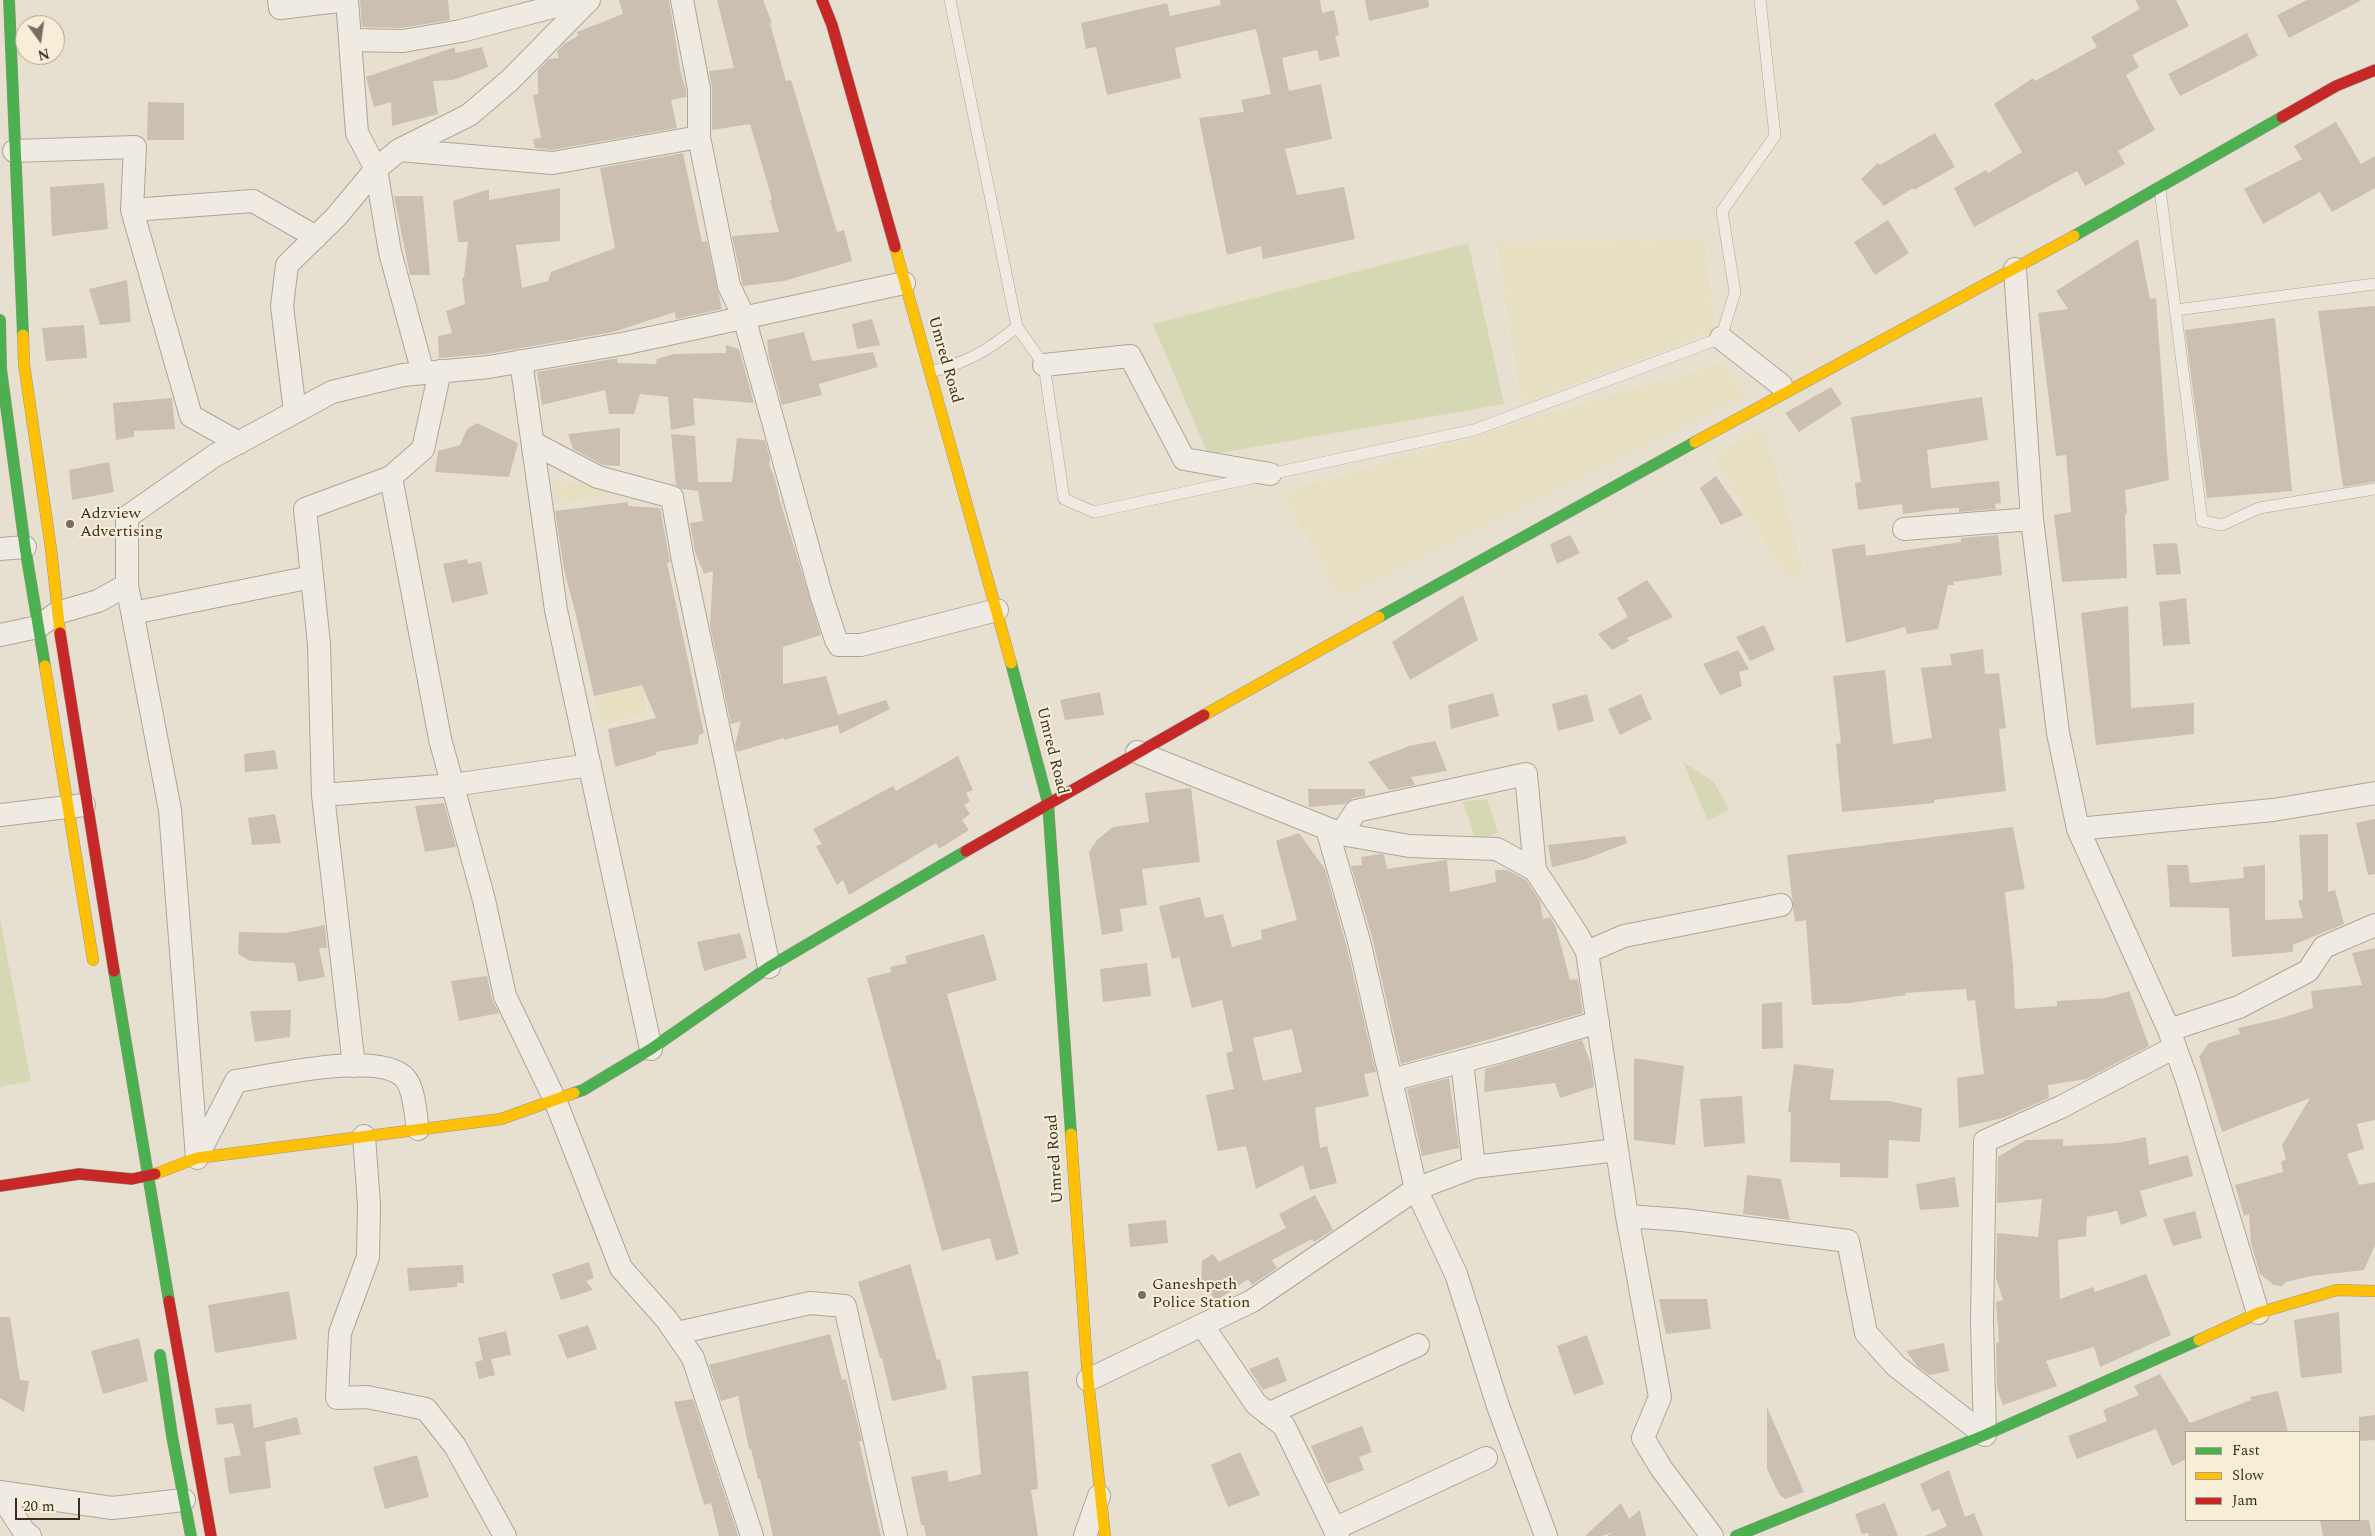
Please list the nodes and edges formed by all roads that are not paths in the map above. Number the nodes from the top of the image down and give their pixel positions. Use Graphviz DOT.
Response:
graph roads {
  1 [pos="9,0"];
  2 [pos="279,0"];
  3 [pos="579,0"];
  4 [pos="589,0"];
  5 [pos="682,0"];
  6 [pos="822,0"];
  7 [pos="950,0"];
  8 [pos="1760,0"];
  9 [pos="350,40"];
  10 [pos="2375,70"];
  11 [pos="699,137"];
  12 [pos="14,150"];
  13 [pos="399,150"];
  14 [pos="376,169"];
  15 [pos="2160,188"];
  16 [pos="132,210"];
  17 [pos="316,237"];
  18 [pos="2015,269"];
  19 [pos="904,283"];
  20 [pos="2375,284"];
  21 [pos="2176,310"];
  22 [pos="744,318"];
  23 [pos="0,320"];
  24 [pos="1017,327"];
  25 [pos="1721,338"];
  26 [pos="521,361"];
  27 [pos="1044,365"];
  28 [pos="432,372"];
  29 [pos="931,372"];
  30 [pos="1781,385"];
  31 [pos="295,412"];
  32 [pos="239,443"];
  33 [pos="532,443"];
  34 [pos="1270,474"];
  35 [pos="391,477"];
  36 [pos="2375,490"];
  37 [pos="2032,519"];
  38 [pos="1904,529"];
  39 [pos="25,547"];
  40 [pos="0,550"];
  41 [pos="312,577"];
  42 [pos="127,585"];
  43 [pos="997,610"];
  44 [pos="57,613"];
  45 [pos="133,613"];
  46 [pos="38,627"];
  47 [pos="0,635"];
  48 [pos="1137,752"];
  49 [pos="590,766"];
  50 [pos="453,785"];
  51 [pos="2375,793"];
  52 [pos="323,795"];
  53 [pos="1048,804"];
  54 [pos="77,806"];
  55 [pos="0,815"];
  56 [pos="2078,829"];
  57 [pos="1334,832"];
  58 [pos="1534,870"];
  59 [pos="1781,905"];
  60 [pos="2375,925"];
  61 [pos="1587,952"];
  62 [pos="769,967"];
  63 [pos="95,972"];
  64 [pos="1598,1022"];
  65 [pos="2172,1039"];
  66 [pos="651,1049"];
  67 [pos="1462,1061"];
  68 [pos="354,1066"];
  69 [pos="1391,1080"];
  70 [pos="555,1100"];
  71 [pos="418,1130"];
  72 [pos="364,1136"];
  73 [pos="1617,1150"];
  74 [pos="197,1158"];
  75 [pos="1474,1167"];
  76 [pos="146,1177"];
  77 [pos="0,1186"];
  78 [pos="1416,1188"];
  79 [pos="1627,1216"];
  80 [pos="2375,1292"];
  81 [pos="2258,1314"];
  82 [pos="1202,1326"];
  83 [pos="677,1333"];
  84 [pos="158,1340"];
  85 [pos="1418,1345"];
  86 [pos="1088,1380"];
  87 [pos="1268,1414"];
  88 [pos="1985,1435"];
  89 [pos="1486,1458"];
  90 [pos="0,1493"];
  91 [pos="1099,1496"];
  92 [pos="184,1500"];
  93 [pos="1336,1532"];
  94 [pos="30,1536"];
  95 [pos="191,1536"];
  96 [pos="211,1536"];
  97 [pos="505,1536"];
  98 [pos="752,1536"];
  99 [pos="896,1536"];
  100 [pos="1085,1536"];
  101 [pos="1104,1536"];
  102 [pos="1546,1536"];
  103 [pos="1712,1536"];
  104 [pos="1736,1536"];
  1 -- 12 [label="street"];
  2 -- 9 [label="street"];
  3 -- 9 [label="street"];
  4 -- 13 [label="street"];
  5 -- 11 [label="street"];
  6 -- 19 [label="street, Umred Road"];
  7 -- 24 [label="lane"];
  8 -- 25 [label="lane"];
  9 -- 14 [label="street"];
  10 -- 15 [label="street"];
  11 -- 13 [label="street"];
  11 -- 22 [label="street"];
  12 -- 16 [label="street"];
  12 -- 44 [label="street"];
  13 -- 14 [label="street"];
  14 -- 17 [label="street"];
  14 -- 28 [label="street"];
  15 -- 18 [label="street"];
  15 -- 21 [label="lane"];
  16 -- 17 [label="street"];
  16 -- 32 [label="street"];
  17 -- 31 [label="street"];
  18 -- 37 [label="street"];
  18 -- 48 [label="street"];
  19 -- 22 [label="street"];
  19 -- 29 [label="street, Umred Road"];
  20 -- 21 [label="lane"];
  21 -- 36 [label="lane"];
  22 -- 26 [label="street"];
  22 -- 43 [label="street"];
  23 -- 39 [label="street"];
  24 -- 27 [label="lane"];
  24 -- 29 [label="lane"];
  25 -- 30 [label="street"];
  25 -- 34 [label="lane"];
  26 -- 28 [label="street"];
  26 -- 33 [label="street"];
  27 -- 34 [label="street"];
  27 -- 34 [label="lane"];
  28 -- 31 [label="street"];
  28 -- 35 [label="street"];
  29 -- 43 [label="street, Umred Road"];
  31 -- 32 [label="street"];
  32 -- 42 [label="street"];
  33 -- 49 [label="street"];
  33 -- 62 [label="street"];
  35 -- 41 [label="street"];
  35 -- 50 [label="street"];
  37 -- 38 [label="street"];
  37 -- 56 [label="street"];
  39 -- 40 [label="street"];
  39 -- 46 [label="street"];
  41 -- 45 [label="street"];
  41 -- 52 [label="street"];
  42 -- 44 [label="street"];
  42 -- 45 [label="street"];
  43 -- 53 [label="street, Umred Road"];
  44 -- 46 [label="street"];
  44 -- 54 [label="street"];
  45 -- 74 [label="street"];
  46 -- 47 [label="street"];
  46 -- 54 [label="street"];
  48 -- 53 [label="street"];
  48 -- 57 [label="street"];
  49 -- 50 [label="street"];
  49 -- 66 [label="street"];
  50 -- 52 [label="street"];
  50 -- 70 [label="street"];
  51 -- 56 [label="street"];
  52 -- 68 [label="street"];
  53 -- 62 [label="street"];
  53 -- 86 [label="street, Umred Road"];
  54 -- 55 [label="street"];
  54 -- 63 [label="street"];
  54 -- 76 [label="street"];
  56 -- 65 [label="street"];
  57 -- 58 [label="street"];
  57 -- 58 [label="street"];
  57 -- 69 [label="street"];
  58 -- 61 [label="street"];
  59 -- 61 [label="street"];
  60 -- 65 [label="street"];
  61 -- 64 [label="street"];
  62 -- 66 [label="street"];
  64 -- 67 [label="street"];
  64 -- 73 [label="street"];
  65 -- 81 [label="street"];
  65 -- 88 [label="street"];
  66 -- 70 [label="street"];
  67 -- 69 [label="street"];
  67 -- 75 [label="street"];
  68 -- 71 [label="street"];
  68 -- 74 [label="street"];
  69 -- 78 [label="street"];
  70 -- 71 [label="street"];
  70 -- 83 [label="street"];
  71 -- 72 [label="street"];
  72 -- 74 [label="street"];
  72 -- 97 [label="street"];
  73 -- 75 [label="street"];
  73 -- 79 [label="street"];
  74 -- 76 [label="street"];
  75 -- 78 [label="street"];
  76 -- 77 [label="street"];
  76 -- 96 [label="street"];
  78 -- 82 [label="street"];
  78 -- 102 [label="street"];
  79 -- 88 [label="street"];
  79 -- 103 [label="street"];
  80 -- 81 [label="street"];
  81 -- 88 [label="street"];
  82 -- 86 [label="street"];
  82 -- 87 [label="street"];
  83 -- 98 [label="street"];
  83 -- 99 [label="street"];
  84 -- 92 [label="street"];
  85 -- 87 [label="street"];
  86 -- 91 [label="street, Umred Road"];
  87 -- 93 [label="street"];
  88 -- 104 [label="street"];
  89 -- 93 [label="street"];
  90 -- 92 [label="street"];
  90 -- 94 [label="street"];
  91 -- 100 [label="street"];
  91 -- 101 [label="street, Umred Road"];
  92 -- 95 [label="street"];
}
